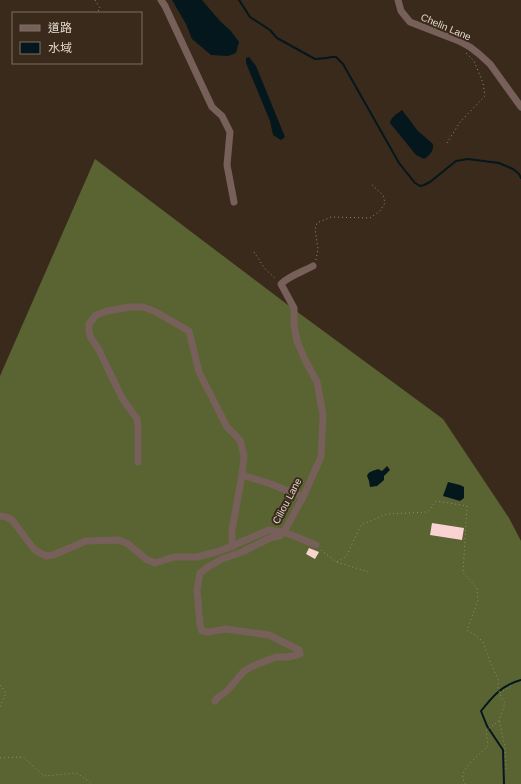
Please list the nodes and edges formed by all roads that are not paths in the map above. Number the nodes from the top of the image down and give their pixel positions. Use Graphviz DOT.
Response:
graph roads {
  1 [pos="161,0"];
  2 [pos="398,0"];
  3 [pos="521,107"];
  4 [pos="234,202"];
  5 [pos="313,266"];
  6 [pos="138,462"];
  7 [pos="242,474"];
  8 [pos="303,497"];
  9 [pos="0,516"];
  10 [pos="284,532"];
  11 [pos="316,545"];
  12 [pos="232,547"];
  13 [pos="215,701"];
  1 -- 4 [label="street"];
  2 -- 3 [label="street, Chelin Lane"];
  5 -- 8 [label="street, Ciliou Lane"];
  6 -- 7 [label="street"];
  7 -- 8 [label="street"];
  7 -- 12 [label="street"];
  8 -- 10 [label="street, Ciliou Lane"];
  9 -- 12 [label="street, Ciliou Lane"];
  10 -- 11 [label="street"];
  10 -- 12 [label="street, Ciliou Lane"];
  10 -- 13 [label="street"];
}
